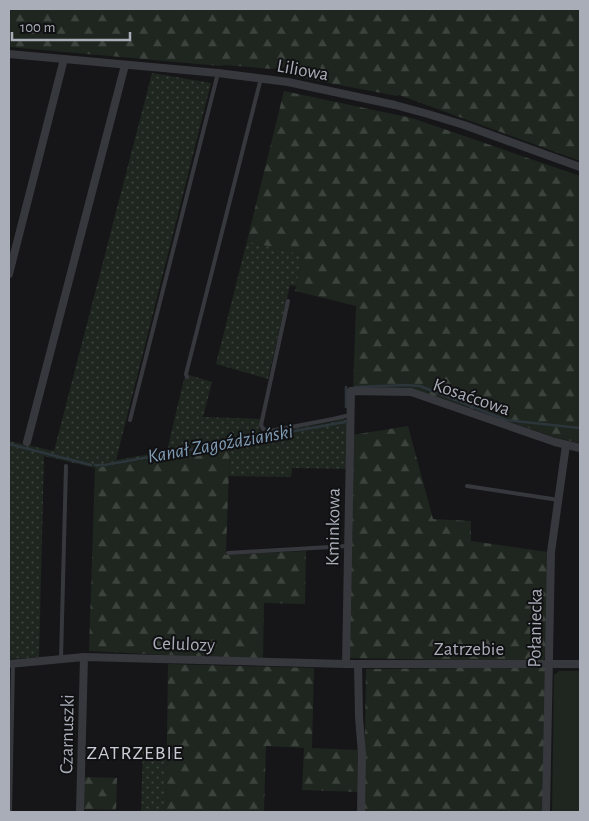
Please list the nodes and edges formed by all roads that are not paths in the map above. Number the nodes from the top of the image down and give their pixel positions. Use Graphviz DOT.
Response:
graph roads {
  1 [pos="9,54"];
  2 [pos="64,58"];
  3 [pos="125,65"];
  4 [pos="218,73"];
  5 [pos="261,78"];
  6 [pos="580,167"];
  7 [pos="9,274"];
  8 [pos="288,301"];
  9 [pos="187,377"];
  10 [pos="350,391"];
  11 [pos="350,414"];
  12 [pos="130,420"];
  13 [pos="27,442"];
  14 [pos="566,445"];
  15 [pos="580,448"];
  16 [pos="66,466"];
  17 [pos="466,486"];
  18 [pos="559,500"];
  19 [pos="348,546"];
  20 [pos="228,553"];
  21 [pos="84,657"];
  22 [pos="61,659"];
  23 [pos="11,664"];
  24 [pos="346,664"];
  25 [pos="358,664"];
  26 [pos="550,664"];
  27 [pos="580,664"];
  28 [pos="10,812"];
  29 [pos="80,812"];
  30 [pos="361,812"];
  31 [pos="546,812"];
  1 -- 2 [label="street, Liliowa"];
  2 -- 3 [label="street, Liliowa"];
  2 -- 7 [label="street"];
  3 -- 4 [label="street, Liliowa"];
  3 -- 13 [label="street"];
  4 -- 5 [label="street, Liliowa"];
  4 -- 12 [label="lane"];
  5 -- 6 [label="street, Liliowa"];
  5 -- 9 [label="lane"];
  8 -- 11 [label="lane"];
  10 -- 11 [label="street, Kminkowa"];
  10 -- 14 [label="street, Kosaćcowa"];
  11 -- 19 [label="street, Kminkowa"];
  14 -- 15 [label="street, Kosaćcowa"];
  14 -- 18 [label="street, Połaniecka"];
  16 -- 22 [label="lane"];
  17 -- 18 [label="lane"];
  18 -- 26 [label="street, Połaniecka"];
  19 -- 20 [label="lane"];
  19 -- 24 [label="street, Kminkowa"];
  21 -- 22 [label="street, Celulozy"];
  21 -- 24 [label="street, Celulozy"];
  21 -- 29 [label="street, Czarnuszki"];
  22 -- 23 [label="street, Celulozy"];
  23 -- 28 [label="lane"];
  24 -- 25 [label="street, Celulozy"];
  25 -- 26 [label="street, Zatrzebie"];
  25 -- 30 [label="street"];
  26 -- 27 [label="street, Zatrzebie"];
  26 -- 31 [label="street, Połaniecka"];
}
